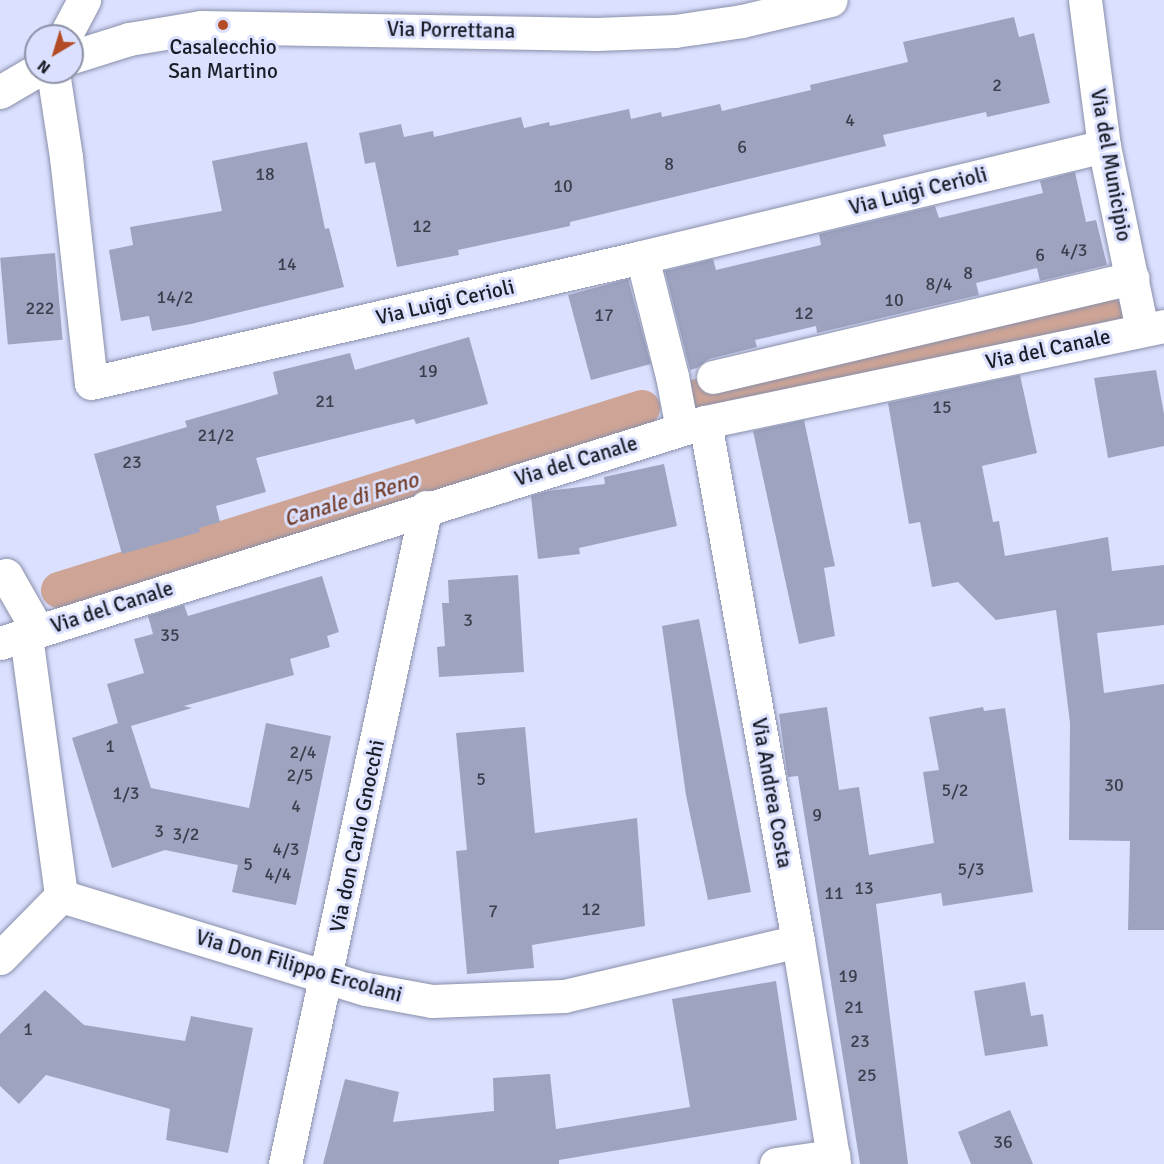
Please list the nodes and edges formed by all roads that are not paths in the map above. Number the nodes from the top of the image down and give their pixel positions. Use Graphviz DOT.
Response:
graph roads {
  1 [pos="84,0"];
  2 [pos="831,0"];
  3 [pos="1085,0"];
  4 [pos="71,24"];
  5 [pos="84,54"];
  6 [pos="24,79"];
  7 [pos="55,84"];
  8 [pos="0,92"];
  9 [pos="1104,146"];
  10 [pos="642,257"];
  11 [pos="1132,278"];
  12 [pos="1153,327"];
  13 [pos="713,377"];
  14 [pos="693,425"];
  15 [pos="426,507"];
  16 [pos="0,577"];
  17 [pos="21,637"];
  18 [pos="61,896"];
  19 [pos="798,941"];
  20 [pos="0,958"];
  21 [pos="328,976"];
  22 [pos="833,1160"];
  23 [pos="285,1164"];
  24 [pos="776,1164"];
  1 -- 4 [label="street"];
  2 -- 5 [label="street, Via Porrettana"];
  3 -- 9 [label="street, Via del Municipio"];
  6 -- 8 [label="street"];
  7 -- 10 [label="street, Via Luigi Cerioli"];
  9 -- 10 [label="street, Via Luigi Cerioli"];
  9 -- 11 [label="street, Via del Municipio"];
  10 -- 14 [label="street, Via Andrea Costa"];
  11 -- 12 [label="street, Via del Municipio"];
  11 -- 13 [label="street"];
  12 -- 14 [label="street, Via del Canale"];
  14 -- 15 [label="street, Via del Canale"];
  14 -- 19 [label="street, Via Andrea Costa"];
  15 -- 17 [label="street, Via del Canale"];
  15 -- 21 [label="street, Via don Carlo Gnocchi"];
  16 -- 17 [label="street"];
  17 -- 18 [label="street"];
  18 -- 20 [label="street"];
  18 -- 21 [label="street, Via Don Filippo Ercolani"];
  19 -- 21 [label="street, Via Don Filippo Ercolani"];
  19 -- 22 [label="street, Via Andrea Costa"];
  21 -- 23 [label="street, Via don Carlo Gnocchi"];
  22 -- 24 [label="street"];
}
